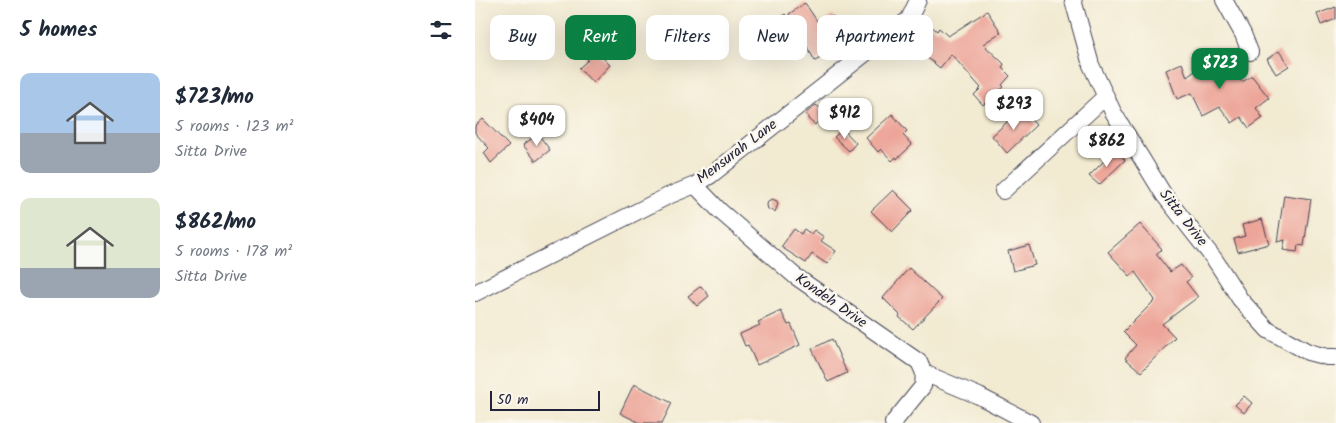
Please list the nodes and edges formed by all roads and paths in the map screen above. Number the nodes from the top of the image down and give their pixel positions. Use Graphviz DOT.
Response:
graph roads {
  1 [pos="918,0"];
  2 [pos="1073,0"];
  3 [pos="1224,0"];
  4 [pos="1250,52"];
  5 [pos="1106,96"];
  6 [pos="695,185"];
  7 [pos="1003,191"];
  8 [pos="475,294"];
  9 [pos="1336,357"];
  10 [pos="924,373"];
  11 [pos="893,423"];
  12 [pos="1031,423"];
  1 -- 6 [label="street, Mensurah Lane"];
  2 -- 5 [label="street, Sitta Drive"];
  3 -- 4 [label="street"];
  5 -- 7 [label="street"];
  5 -- 9 [label="street, Sitta Drive"];
  6 -- 8 [label="street, Mensurah Lane"];
  6 -- 10 [label="street, Kondeh Drive"];
  10 -- 11 [label="street"];
  10 -- 12 [label="street"];
}
